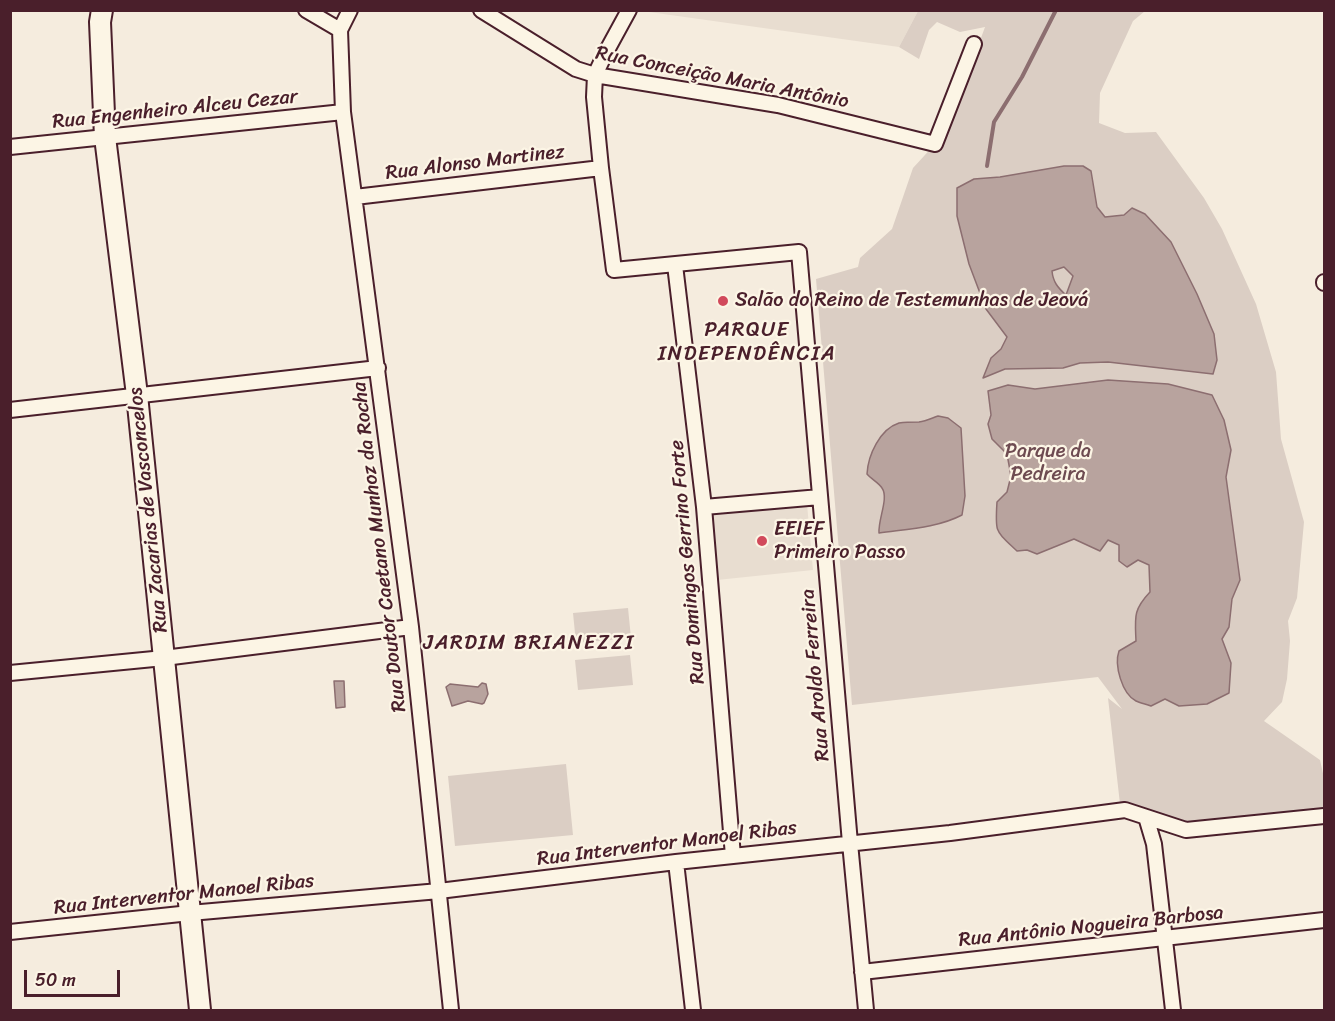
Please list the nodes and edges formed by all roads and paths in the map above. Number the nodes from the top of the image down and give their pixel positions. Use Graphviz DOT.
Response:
graph roads {
  1 [pos="102,10"];
  2 [pos="306,10"];
  3 [pos="350,10"];
  4 [pos="481,10"];
  5 [pos="629,10"];
  6 [pos="340,30"];
  7 [pos="974,44"];
  8 [pos="595,75"];
  9 [pos="344,112"];
  10 [pos="105,137"];
  11 [pos="10,147"];
  12 [pos="601,168"];
  13 [pos="355,197"];
  14 [pos="675,266"];
  15 [pos="378,368"];
  16 [pos="137,396"];
  17 [pos="10,410"];
  18 [pos="820,497"];
  19 [pos="704,507"];
  20 [pos="411,627"];
  21 [pos="164,658"];
  22 [pos="10,673"];
  23 [pos="1324,816"];
  24 [pos="1146,817"];
  25 [pos="850,843"];
  26 [pos="733,856"];
  27 [pos="676,862"];
  28 [pos="439,891"];
  29 [pos="190,913"];
  30 [pos="1324,920"];
  31 [pos="10,932"];
  32 [pos="1164,938"];
  33 [pos="862,972"];
  34 [pos="200,1011"];
  35 [pos="451,1011"];
  36 [pos="693,1011"];
  37 [pos="866,1011"];
  38 [pos="1173,1011"];
  1 -- 10 [label="street, Rua Zacarias de Vasconcelos"];
  2 -- 6 [label="street"];
  3 -- 6 [label="street, Rua Doutor Caetano Munhoz da Rocha"];
  4 -- 8 [label="street, Rua Conceição Maria Antônio"];
  5 -- 8 [label="street"];
  6 -- 9 [label="street, Rua Doutor Caetano Munhoz da Rocha"];
  7 -- 8 [label="street, Rua Conceição Maria Antônio"];
  8 -- 12 [label="street"];
  9 -- 10 [label="street, Rua Engenheiro Alceu Cezar"];
  9 -- 13 [label="street, Rua Doutor Caetano Munhoz da Rocha"];
  10 -- 11 [label="street, Rua Engenheiro Alceu Cezar"];
  10 -- 16 [label="street, Rua Zacarias de Vasconcelos"];
  12 -- 13 [label="street, Rua Alonso Martinez"];
  12 -- 14 [label="street"];
  13 -- 15 [label="street, Rua Doutor Caetano Munhoz da Rocha"];
  14 -- 18 [label="street, Rua Aroldo Ferreira"];
  14 -- 19 [label="street, Rua Domingos Gerrino Forte"];
  15 -- 16 [label="street"];
  15 -- 20 [label="street, Rua Doutor Caetano Munhoz da Rocha"];
  16 -- 17 [label="street"];
  16 -- 21 [label="street, Rua Zacarias de Vasconcelos"];
  18 -- 19 [label="street"];
  18 -- 25 [label="street, Rua Aroldo Ferreira"];
  19 -- 26 [label="street, Rua Domingos Gerrino Forte"];
  20 -- 21 [label="street"];
  20 -- 28 [label="street, Rua Doutor Caetano Munhoz da Rocha"];
  21 -- 22 [label="street"];
  21 -- 29 [label="street, Rua Zacarias de Vasconcelos"];
  23 -- 24 [label="street, Rua Interventor Manoel Ribas"];
  24 -- 25 [label="street, Rua Interventor Manoel Ribas"];
  24 -- 32 [label="street"];
  25 -- 26 [label="street, Rua Interventor Manoel Ribas"];
  25 -- 33 [label="street, Rua Aroldo Ferreira"];
  26 -- 27 [label="street, Rua Interventor Manoel Ribas"];
  27 -- 28 [label="street, Rua Interventor Manoel Ribas"];
  27 -- 36 [label="street"];
  28 -- 29 [label="street, Rua Interventor Manoel Ribas"];
  28 -- 35 [label="street, Rua Doutor Caetano Munhoz da Rocha"];
  29 -- 31 [label="street, Rua Interventor Manoel Ribas"];
  29 -- 34 [label="street, Rua Zacarias de Vasconcelos"];
  30 -- 32 [label="street, Rua Antônio Nogueira Barbosa"];
  32 -- 33 [label="street, Rua Antônio Nogueira Barbosa"];
  32 -- 38 [label="street"];
  33 -- 37 [label="street, Rua Aroldo Ferreira"];
}
